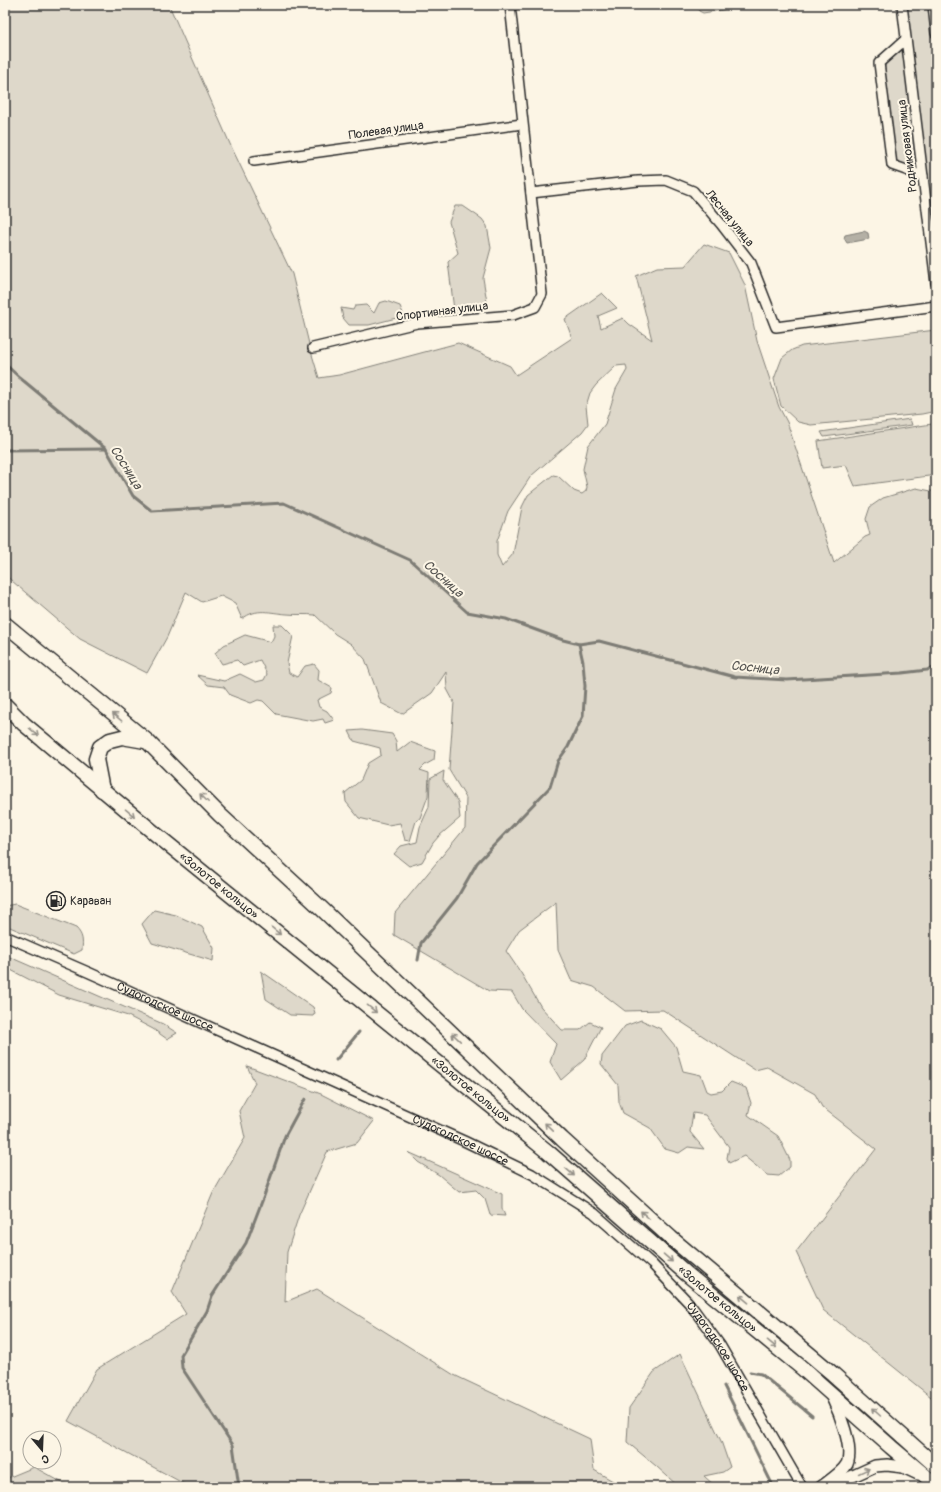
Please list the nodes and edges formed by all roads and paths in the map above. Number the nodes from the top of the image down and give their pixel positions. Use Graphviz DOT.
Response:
graph roads {
  1 [pos="510,5"];
  2 [pos="902,5"];
  3 [pos="933,5"];
  4 [pos="936,33"];
  5 [pos="906,39"];
  6 [pos="522,124"];
  7 [pos="254,161"];
  8 [pos="922,176"];
  9 [pos="531,193"];
  10 [pos="936,283"];
  11 [pos="936,306"];
  12 [pos="313,348"];
  13 [pos="5,624"];
  14 [pos="5,706"];
  15 [pos="147,742"];
  16 [pos="102,790"];
  17 [pos="5,936"];
  18 [pos="831,1394"];
  19 [pos="936,1466"];
  20 [pos="933,1483"];
  21 [pos="802,1487"];
  22 [pos="821,1487"];
  23 [pos="829,1487"];
  1 -- 6 [label="street"];
  2 -- 5 [label="street, Родниковая улица"];
  3 -- 4 [label="street"];
  5 -- 8 [label="street, Родниковая улица"];
  5 -- 8 [label="street"];
  6 -- 7 [label="street, Полевая улица"];
  6 -- 9 [label="street"];
  8 -- 10 [label="street, Родниковая улица"];
  9 -- 11 [label="street, Лесная улица"];
  9 -- 12 [label="street, Спортивная улица"];
  15 -- 13 [label="main road, «Золотое кольцо», one-way"];
  14 -- 16 [label="main road, «Золотое кольцо», one-way"];
  15 -- 16 [label="main road"];
  19 -- 15 [label="main road, «Золотое кольцо», one-way"];
  16 -- 18 [label="main road, «Золотое кольцо», one-way"];
  17 -- 21 [label="street, Судогодское шоссе"];
  18 -- 20 [label="main road, «Золотое кольцо»"];
  18 -- 22 [label="street"];
  23 -- 20 [label="street, one-way"];
}
